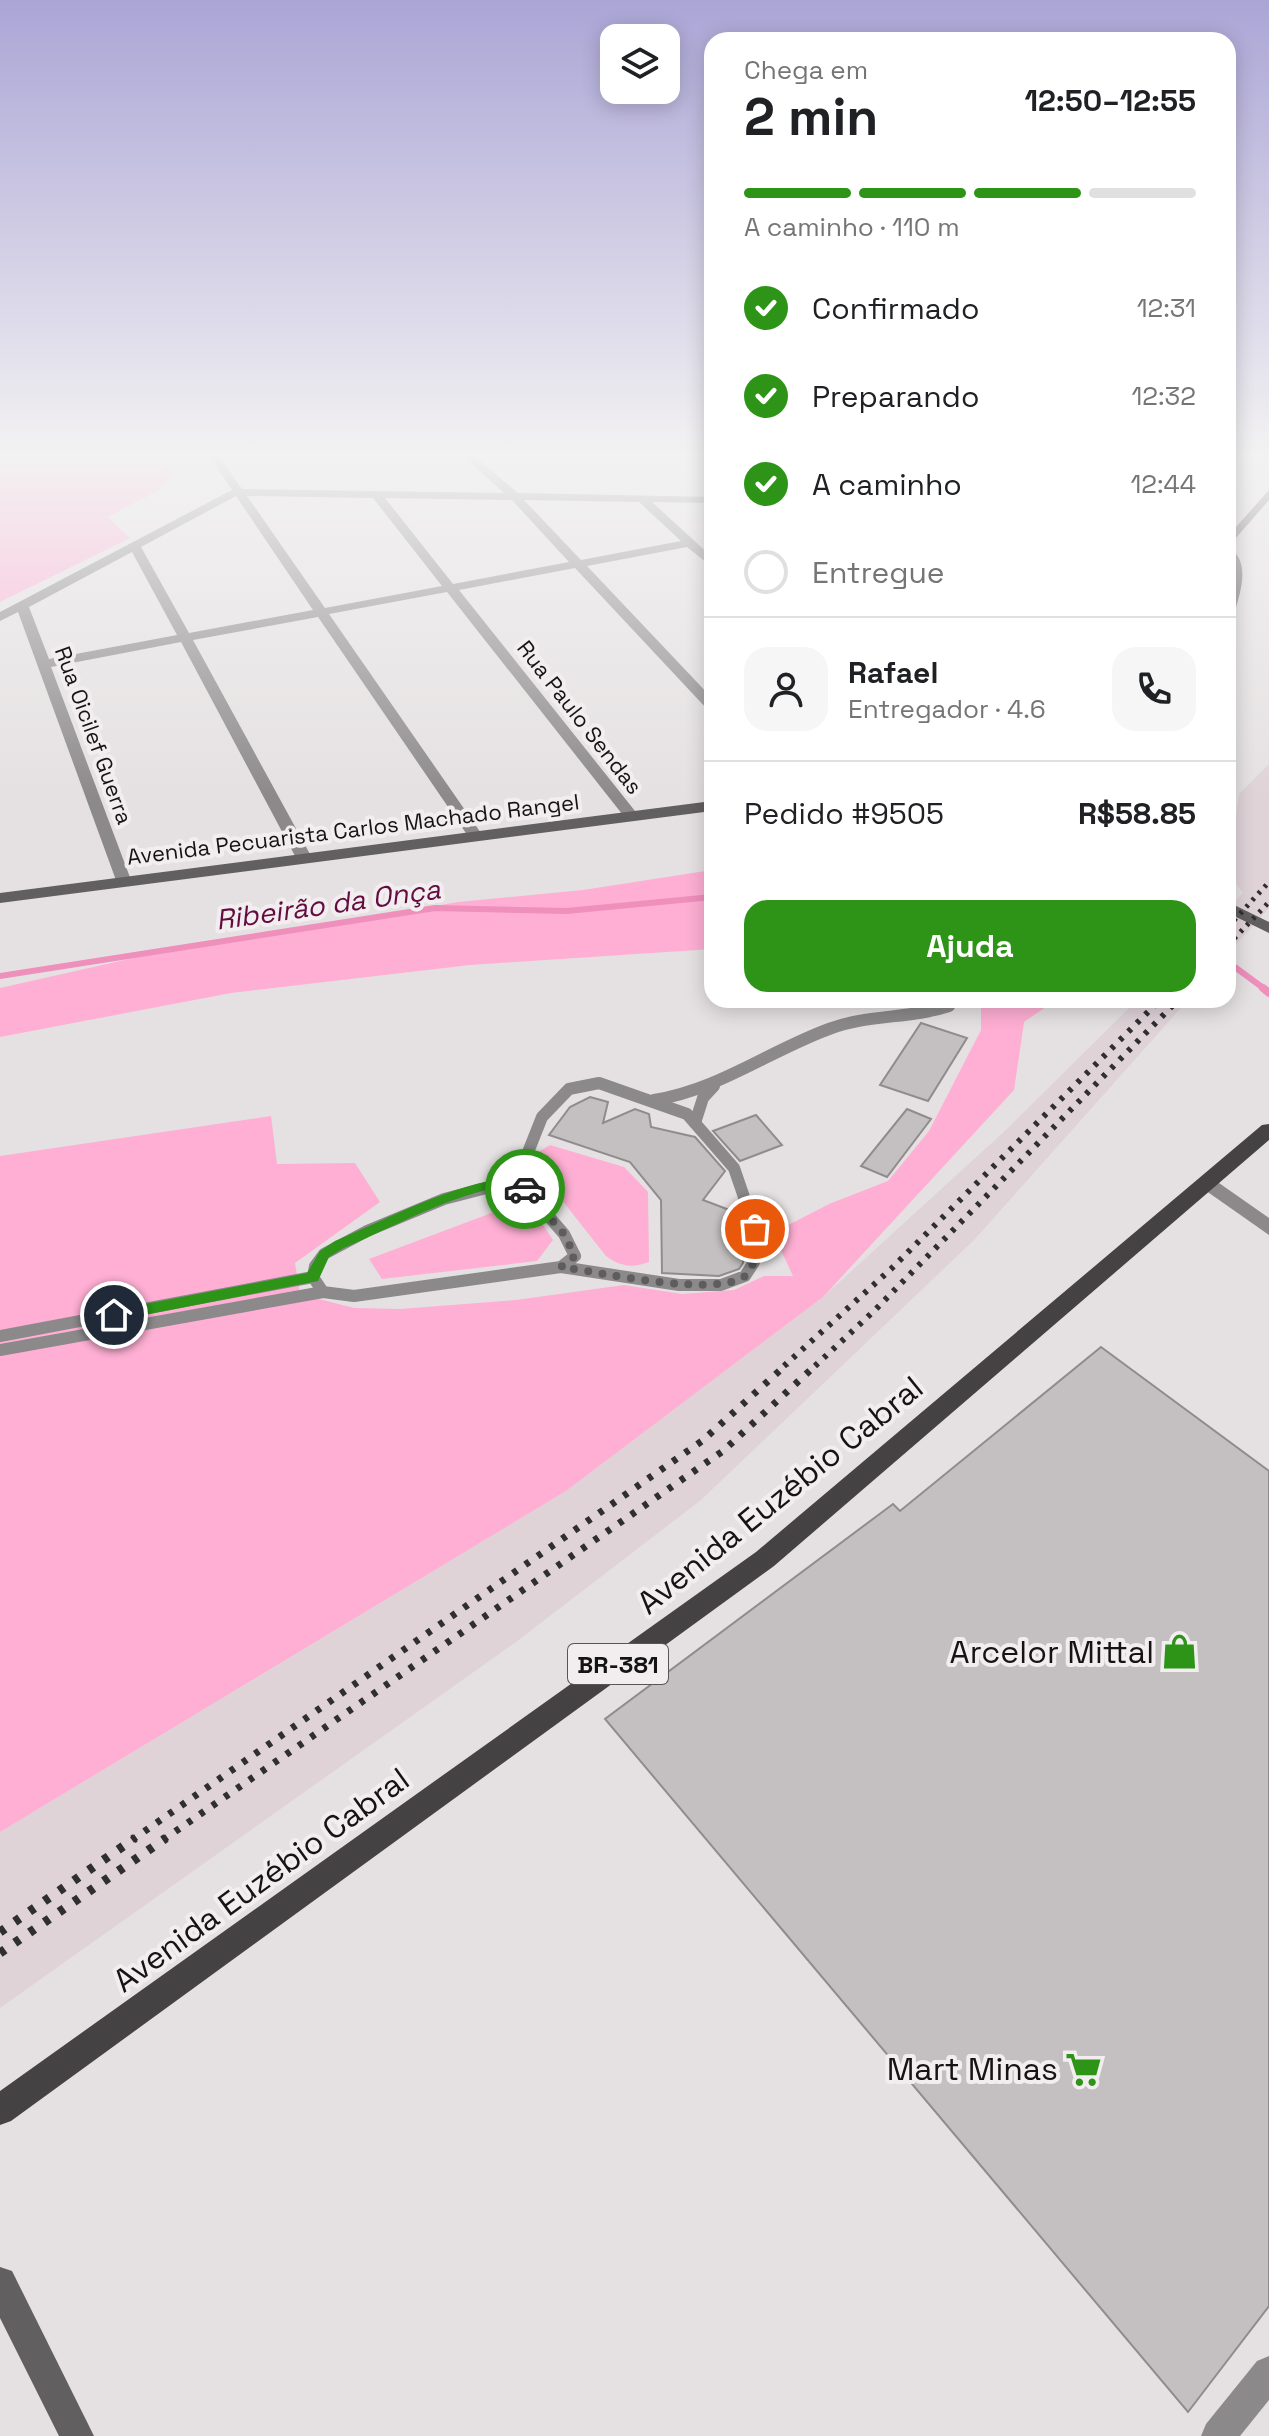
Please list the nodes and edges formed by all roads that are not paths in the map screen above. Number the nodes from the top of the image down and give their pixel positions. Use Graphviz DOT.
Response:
graph roads {
  1 [pos="93,570"];
  2 [pos="147,570"];
  3 [pos="292,570"];
  4 [pos="438,570"];
  5 [pos="543,570"];
  6 [pos="584,570"];
  7 [pos="452,587"];
  8 [pos="22,605"];
  9 [pos="322,612"];
  10 [pos="0,617"];
  11 [pos="183,638"];
  12 [pos="45,664"];
  13 [pos="704,697"];
  14 [pos="704,807"];
  15 [pos="631,816"];
  16 [pos="475,836"];
  17 [pos="303,856"];
  18 [pos="123,880"];
  19 [pos="0,898"];
  20 [pos="1236,911"];
  21 [pos="1269,928"];
  22 [pos="944,1008"];
  23 [pos="726,1076"];
  24 [pos="643,1098"];
  25 [pos="695,1123"];
  26 [pos="1269,1130"];
  27 [pos="517,1180"];
  28 [pos="1209,1183"];
  29 [pos="1269,1228"];
  30 [pos="561,1267"];
  31 [pos="313,1277"];
  32 [pos="323,1292"];
  33 [pos="0,1336"];
  34 [pos="0,1350"];
  35 [pos="0,2110"];
  36 [pos="0,2283"];
  37 [pos="1269,2373"];
  38 [pos="77,2436"];
  39 [pos="1218,2436"];
  1 -- 8 [label="street"];
  2 -- 11 [label="street"];
  3 -- 9 [label="street"];
  4 -- 7 [label="street, Rua Paulo Sendas"];
  5 -- 7 [label="street"];
  6 -- 13 [label="street"];
  7 -- 9 [label="street"];
  7 -- 15 [label="street, Rua Paulo Sendas"];
  8 -- 10 [label="street"];
  8 -- 12 [label="street, Rua Oicilef Guerra"];
  9 -- 11 [label="street"];
  9 -- 16 [label="street"];
  11 -- 12 [label="street"];
  11 -- 17 [label="street"];
  12 -- 18 [label="street, Rua Oicilef Guerra"];
  14 -- 15 [label="street, Avenida Pecuarista Carlos Machado Rangel"];
  15 -- 16 [label="street, Avenida Pecuarista Carlos Machado Rangel"];
  16 -- 17 [label="street, Avenida Pecuarista Carlos Machado Rangel"];
  17 -- 18 [label="street, Avenida Pecuarista Carlos Machado Rangel"];
  18 -- 19 [label="street, Avenida Pecuarista Carlos Machado Rangel"];
  20 -- 21 [label="street"];
  22 -- 23 [label="lane"];
  23 -- 24 [label="lane"];
  23 -- 25 [label="lane"];
  24 -- 25 [label="lane"];
  24 -- 27 [label="lane"];
  25 -- 30 [label="lane"];
  26 -- 28 [label="main road, Avenida Euzébio Cabral / BR-381"];
  27 -- 30 [label="lane"];
  27 -- 31 [label="lane"];
  28 -- 29 [label="street"];
  28 -- 35 [label="main road, Avenida Euzébio Cabral / BR-381"];
  30 -- 32 [label="lane"];
  31 -- 32 [label="lane"];
  31 -- 33 [label="lane"];
  32 -- 34 [label="lane"];
  36 -- 38 [label="street"];
  37 -- 39 [label="street"];
}
